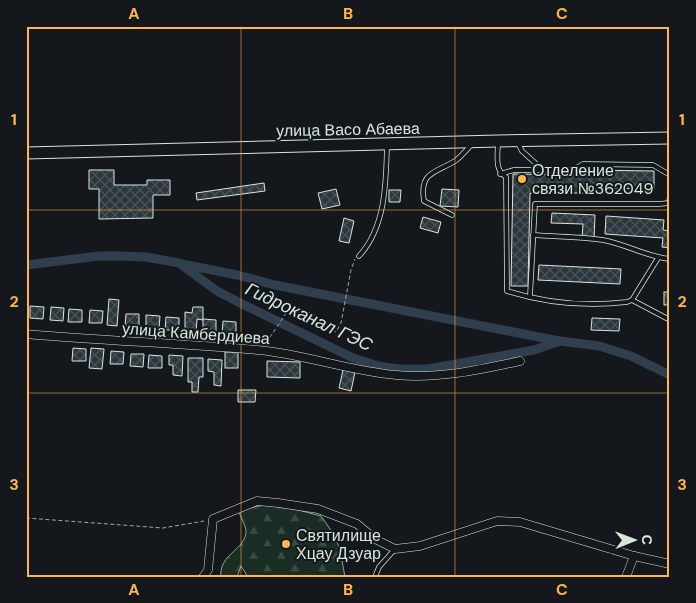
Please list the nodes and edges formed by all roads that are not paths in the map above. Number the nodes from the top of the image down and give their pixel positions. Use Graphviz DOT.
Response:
graph roads {
  1 [pos="670,138"];
  2 [pos="498,141"];
  3 [pos="516,141"];
  4 [pos="473,142"];
  5 [pos="387,144"];
  6 [pos="26,153"];
  7 [pos="542,170"];
  8 [pos="500,174"];
  9 [pos="670,175"];
  10 [pos="670,195"];
  11 [pos="669,203"];
  12 [pos="452,215"];
  13 [pos="533,235"];
  14 [pos="359,256"];
  15 [pos="658,258"];
  16 [pos="670,259"];
  17 [pos="530,296"];
  18 [pos="632,300"];
  19 [pos="670,320"];
  20 [pos="26,334"];
  21 [pos="520,361"];
  22 [pos="395,549"];
  23 [pos="634,556"];
  24 [pos="670,564"];
  25 [pos="203,577"];
  26 [pos="375,577"];
  27 [pos="626,577"];
  1 -- 3 [label="street, улица Васо Абаева"];
  2 -- 3 [label="street, улица Васо Абаева"];
  2 -- 4 [label="street, улица Васо Абаева"];
  2 -- 8 [label="lane"];
  3 -- 7 [label="lane"];
  4 -- 5 [label="street, улица Васо Абаева"];
  4 -- 12 [label="lane"];
  5 -- 6 [label="street, улица Васо Абаева"];
  5 -- 14 [label="lane"];
  7 -- 8 [label="lane"];
  7 -- 9 [label="lane"];
  8 -- 17 [label="lane"];
  10 -- 11 [label="lane"];
  11 -- 13 [label="lane"];
  13 -- 15 [label="lane"];
  13 -- 17 [label="lane"];
  15 -- 16 [label="lane"];
  15 -- 18 [label="lane"];
  17 -- 18 [label="lane"];
  18 -- 19 [label="lane"];
  20 -- 21 [label="street, улица Камбердиева"];
  22 -- 23 [label="street"];
  22 -- 25 [label="street"];
  22 -- 26 [label="lane"];
  23 -- 24 [label="street"];
  23 -- 27 [label="street"];
}
